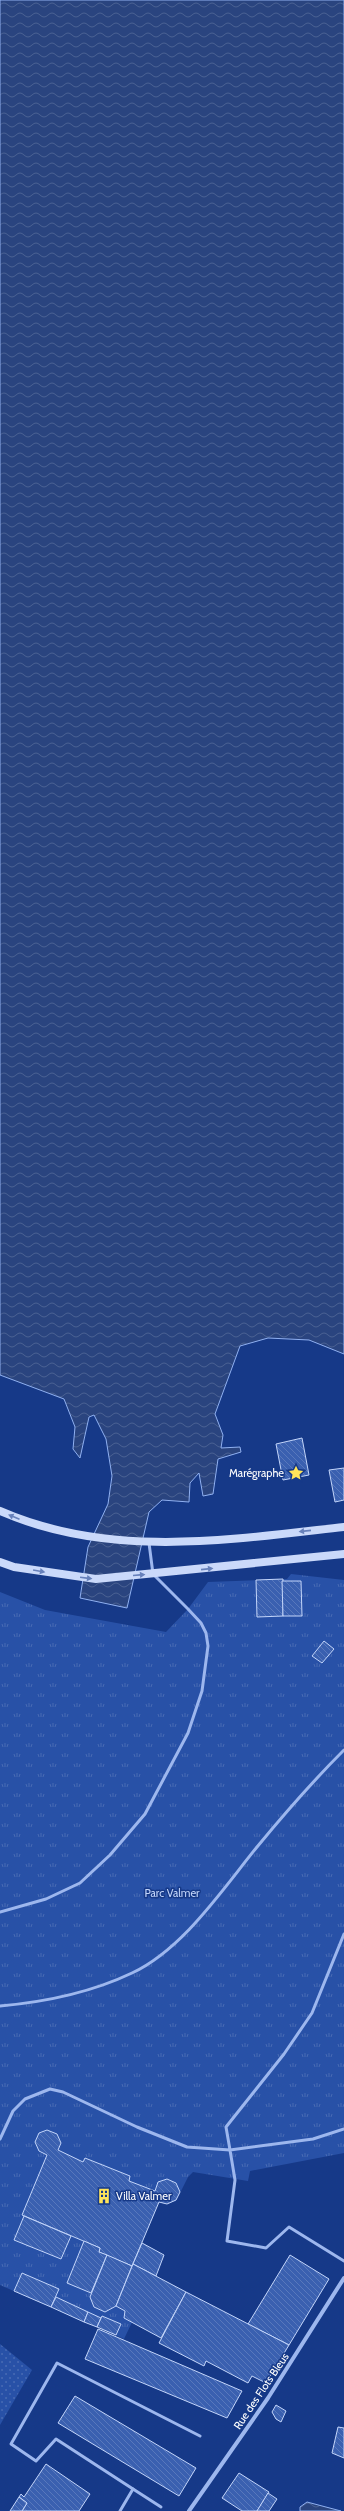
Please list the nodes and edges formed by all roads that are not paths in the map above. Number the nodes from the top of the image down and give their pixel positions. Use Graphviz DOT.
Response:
graph roads {
  1 [pos="0,1511"];
  2 [pos="344,1527"];
  3 [pos="149,1543"];
  4 [pos="344,1554"];
  5 [pos="0,1562"];
  6 [pos="152,1574"];
  7 [pos="344,1750"];
  8 [pos="0,1912"];
  9 [pos="344,1934"];
  10 [pos="0,2006"];
  11 [pos="344,2129"];
  12 [pos="0,2139"];
  13 [pos="230,2150"];
  14 [pos="344,2261"];
  15 [pos="344,2278"];
  16 [pos="200,2436"];
  17 [pos="133,2490"];
  18 [pos="161,2507"];
  19 [pos="120,2511"];
  20 [pos="189,2511"];
  3 -- 1 [label="main road, one-way"];
  2 -- 3 [label="main road, one-way"];
  3 -- 6 [label="lane"];
  6 -- 4 [label="main road, one-way"];
  5 -- 6 [label="main road, one-way"];
  6 -- 8 [label="lane"];
  7 -- 10 [label="lane"];
  9 -- 13 [label="lane"];
  11 -- 13 [label="lane"];
  12 -- 13 [label="lane"];
  13 -- 14 [label="lane"];
  15 -- 20 [label="street, Rue des Flots Bleus"];
  16 -- 17 [label="lane"];
  17 -- 18 [label="lane"];
  17 -- 19 [label="lane"];
}
